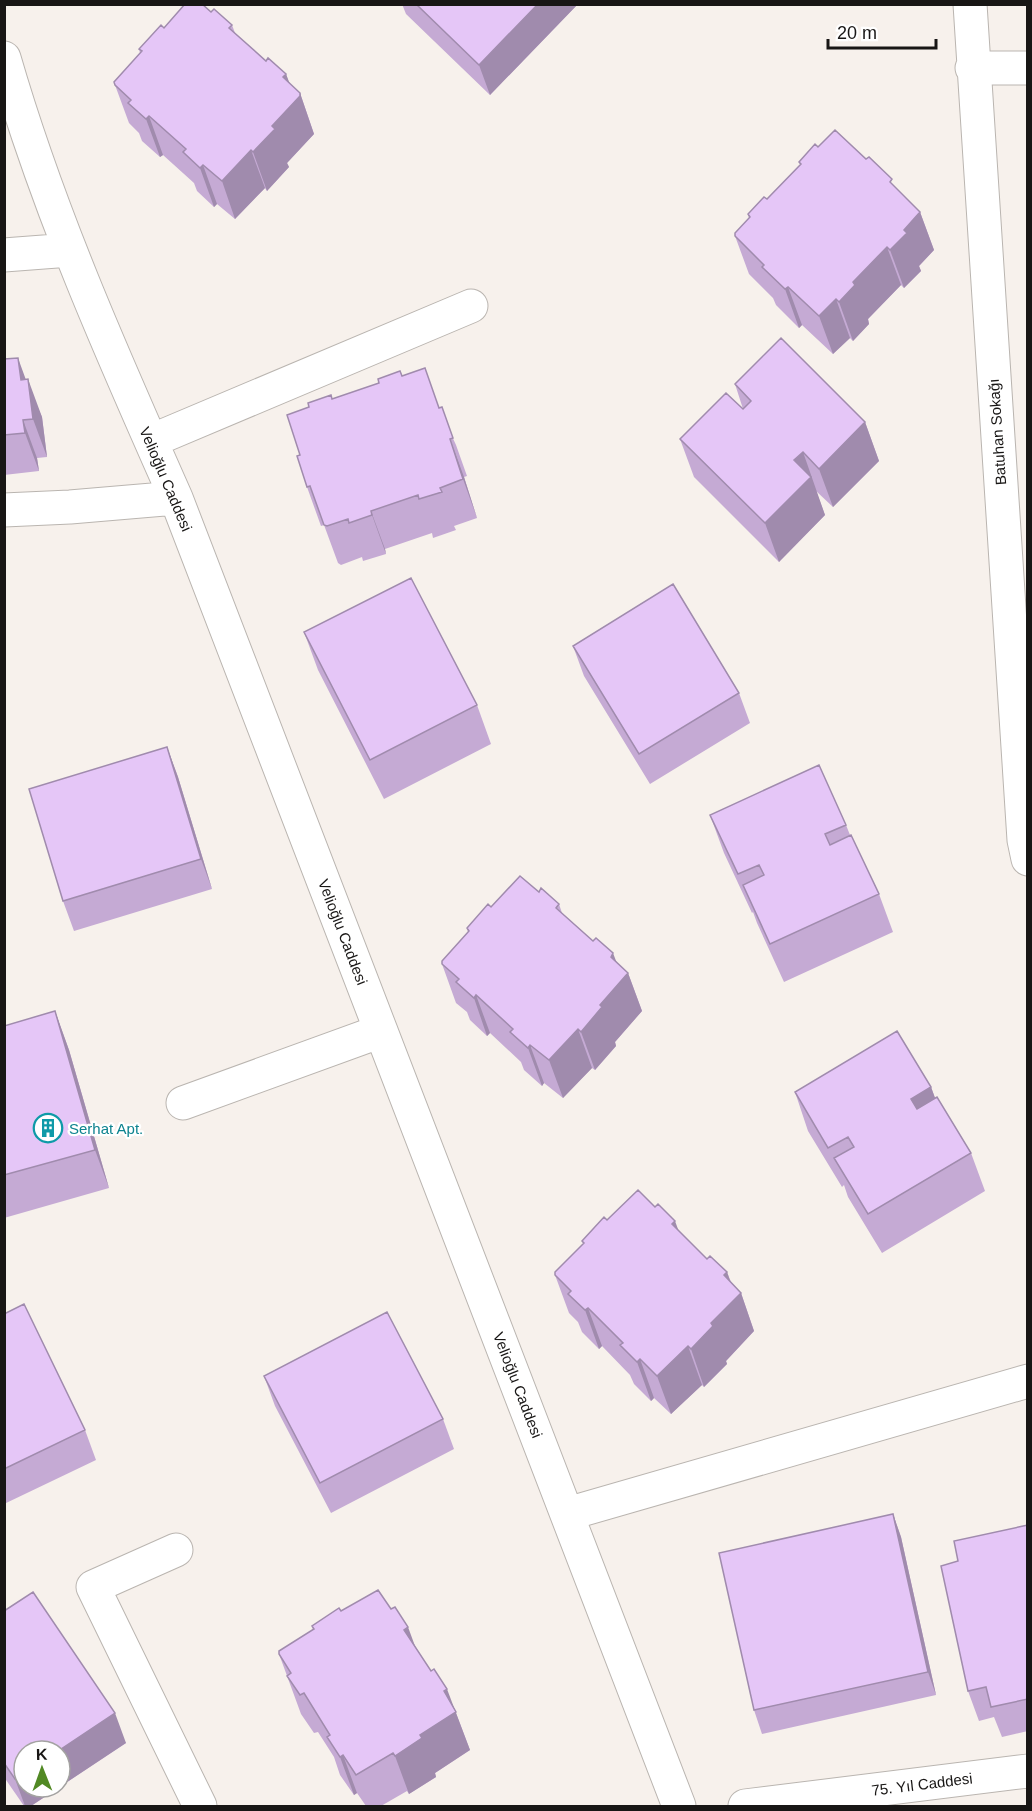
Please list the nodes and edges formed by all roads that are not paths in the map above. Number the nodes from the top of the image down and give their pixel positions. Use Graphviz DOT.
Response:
graph roads {
  1 [pos="970,4"];
  2 [pos="4,58"];
  3 [pos="972,68"];
  4 [pos="1028,68"];
  5 [pos="70,250"];
  6 [pos="4,255"];
  7 [pos="471,306"];
  8 [pos="151,441"];
  9 [pos="176,498"];
  10 [pos="4,510"];
  11 [pos="1026,845"];
  12 [pos="381,1031"];
  13 [pos="183,1103"];
  14 [pos="1028,1381"];
  15 [pos="567,1514"];
  16 [pos="176,1550"];
  17 [pos="1028,1771"];
  18 [pos="200,1806"];
  19 [pos="679,1806"];
  20 [pos="745,1806"];
  1 -- 3 [label="street, Batuhan Sokağı"];
  2 -- 5 [label="street, Velioğlu Caddesi"];
  3 -- 4 [label="street"];
  3 -- 11 [label="street, Batuhan Sokağı"];
  5 -- 6 [label="street"];
  5 -- 8 [label="street, Velioğlu Caddesi"];
  7 -- 8 [label="street"];
  8 -- 9 [label="street, Velioğlu Caddesi"];
  9 -- 10 [label="street"];
  9 -- 12 [label="street, Velioğlu Caddesi"];
  12 -- 13 [label="street"];
  12 -- 15 [label="street, Velioğlu Caddesi"];
  14 -- 15 [label="street"];
  15 -- 19 [label="street, Velioğlu Caddesi"];
  16 -- 18 [label="street"];
  17 -- 20 [label="street, 75. Yıl Caddesi"];
}
